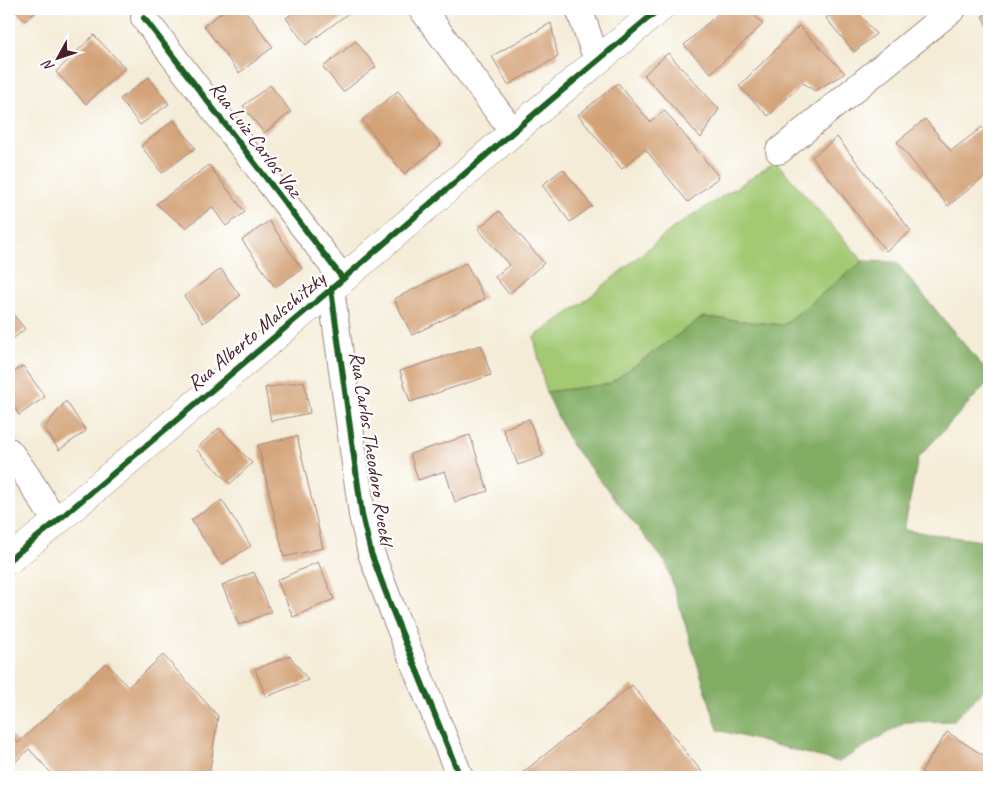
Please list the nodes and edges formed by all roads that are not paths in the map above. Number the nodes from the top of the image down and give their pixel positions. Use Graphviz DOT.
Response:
graph roads {
  1 [pos="422,9"];
  2 [pos="579,9"];
  3 [pos="659,9"];
  4 [pos="952,9"];
  5 [pos="144,18"];
  6 [pos="597,60"];
  7 [pos="513,132"];
  8 [pos="779,151"];
  9 [pos="337,284"];
  10 [pos="9,451"];
  11 [pos="56,522"];
  12 [pos="9,560"];
  13 [pos="460,777"];
  1 -- 7 [label="street"];
  2 -- 6 [label="street"];
  3 -- 6 [label="street, Rua Alberto Malschitzky"];
  4 -- 8 [label="street"];
  5 -- 9 [label="street, Rua Luiz Carlos Vaz"];
  6 -- 7 [label="street, Rua Alberto Malschitzky"];
  7 -- 9 [label="street, Rua Alberto Malschitzky"];
  9 -- 11 [label="street, Rua Alberto Malschitzky"];
  9 -- 13 [label="street, Rua Carlos Theodoro Rueckl"];
  10 -- 11 [label="street"];
  11 -- 12 [label="street, Rua Alberto Malschitzky"];
}
